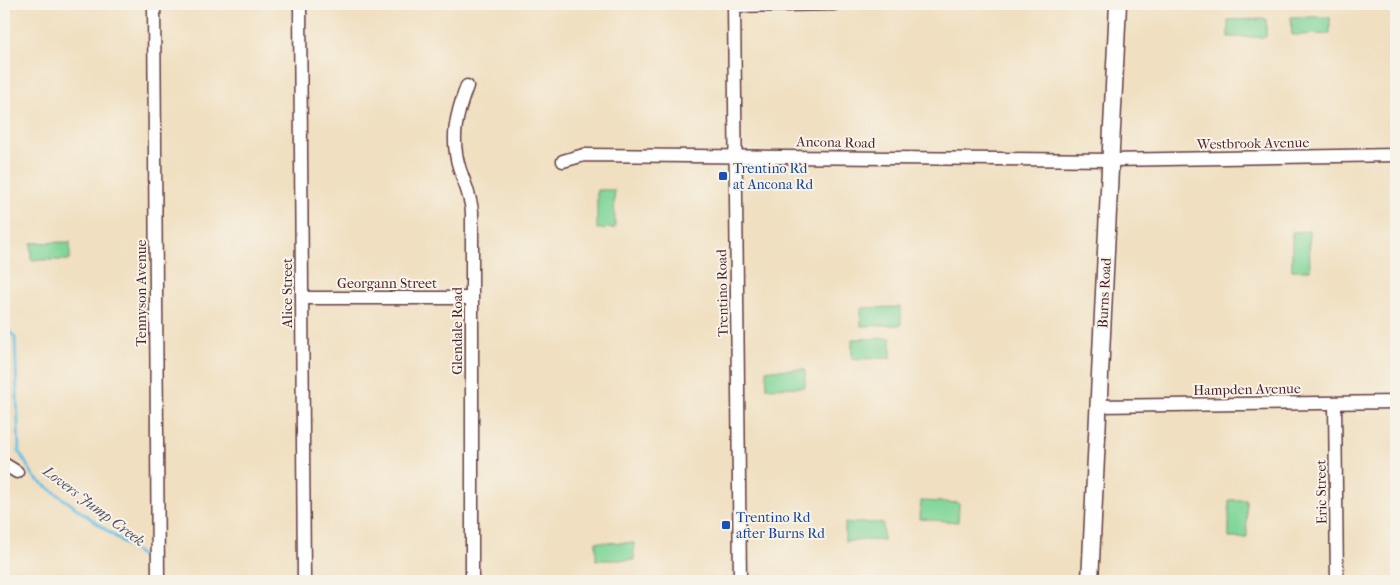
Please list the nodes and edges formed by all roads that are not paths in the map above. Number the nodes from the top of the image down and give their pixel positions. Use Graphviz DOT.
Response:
graph roads {
  1 [pos="154,4"];
  2 [pos="300,4"];
  3 [pos="834,4"];
  4 [pos="1118,4"];
  5 [pos="734,5"];
  6 [pos="467,86"];
  7 [pos="736,156"];
  8 [pos="1396,156"];
  9 [pos="1111,160"];
  10 [pos="563,161"];
  11 [pos="302,298"];
  12 [pos="472,298"];
  13 [pos="1396,402"];
  14 [pos="1335,403"];
  15 [pos="1099,406"];
  16 [pos="4,464"];
  17 [pos="17,472"];
  18 [pos="158,581"];
  19 [pos="304,581"];
  20 [pos="472,581"];
  21 [pos="740,581"];
  22 [pos="1090,581"];
  23 [pos="1337,581"];
  1 -- 18 [label="street, Tennyson Avenue"];
  2 -- 11 [label="street, Alice Street"];
  3 -- 5 [label="street"];
  4 -- 9 [label="main road, Burns Road"];
  5 -- 7 [label="street, Trentino Road"];
  6 -- 12 [label="street, Glendale Road"];
  7 -- 9 [label="street, Ancona Road"];
  7 -- 10 [label="street, Ancona Road"];
  7 -- 21 [label="street, Trentino Road"];
  8 -- 9 [label="street, Westbrook Avenue"];
  9 -- 15 [label="main road, Burns Road"];
  11 -- 12 [label="street, Georgann Street"];
  11 -- 19 [label="street, Alice Street"];
  12 -- 20 [label="street, Glendale Road"];
  13 -- 14 [label="street, Hampden Avenue"];
  14 -- 15 [label="street, Hampden Avenue"];
  14 -- 23 [label="street, Eric Street"];
  15 -- 22 [label="main road, Burns Road"];
  16 -- 17 [label="street"];
}
